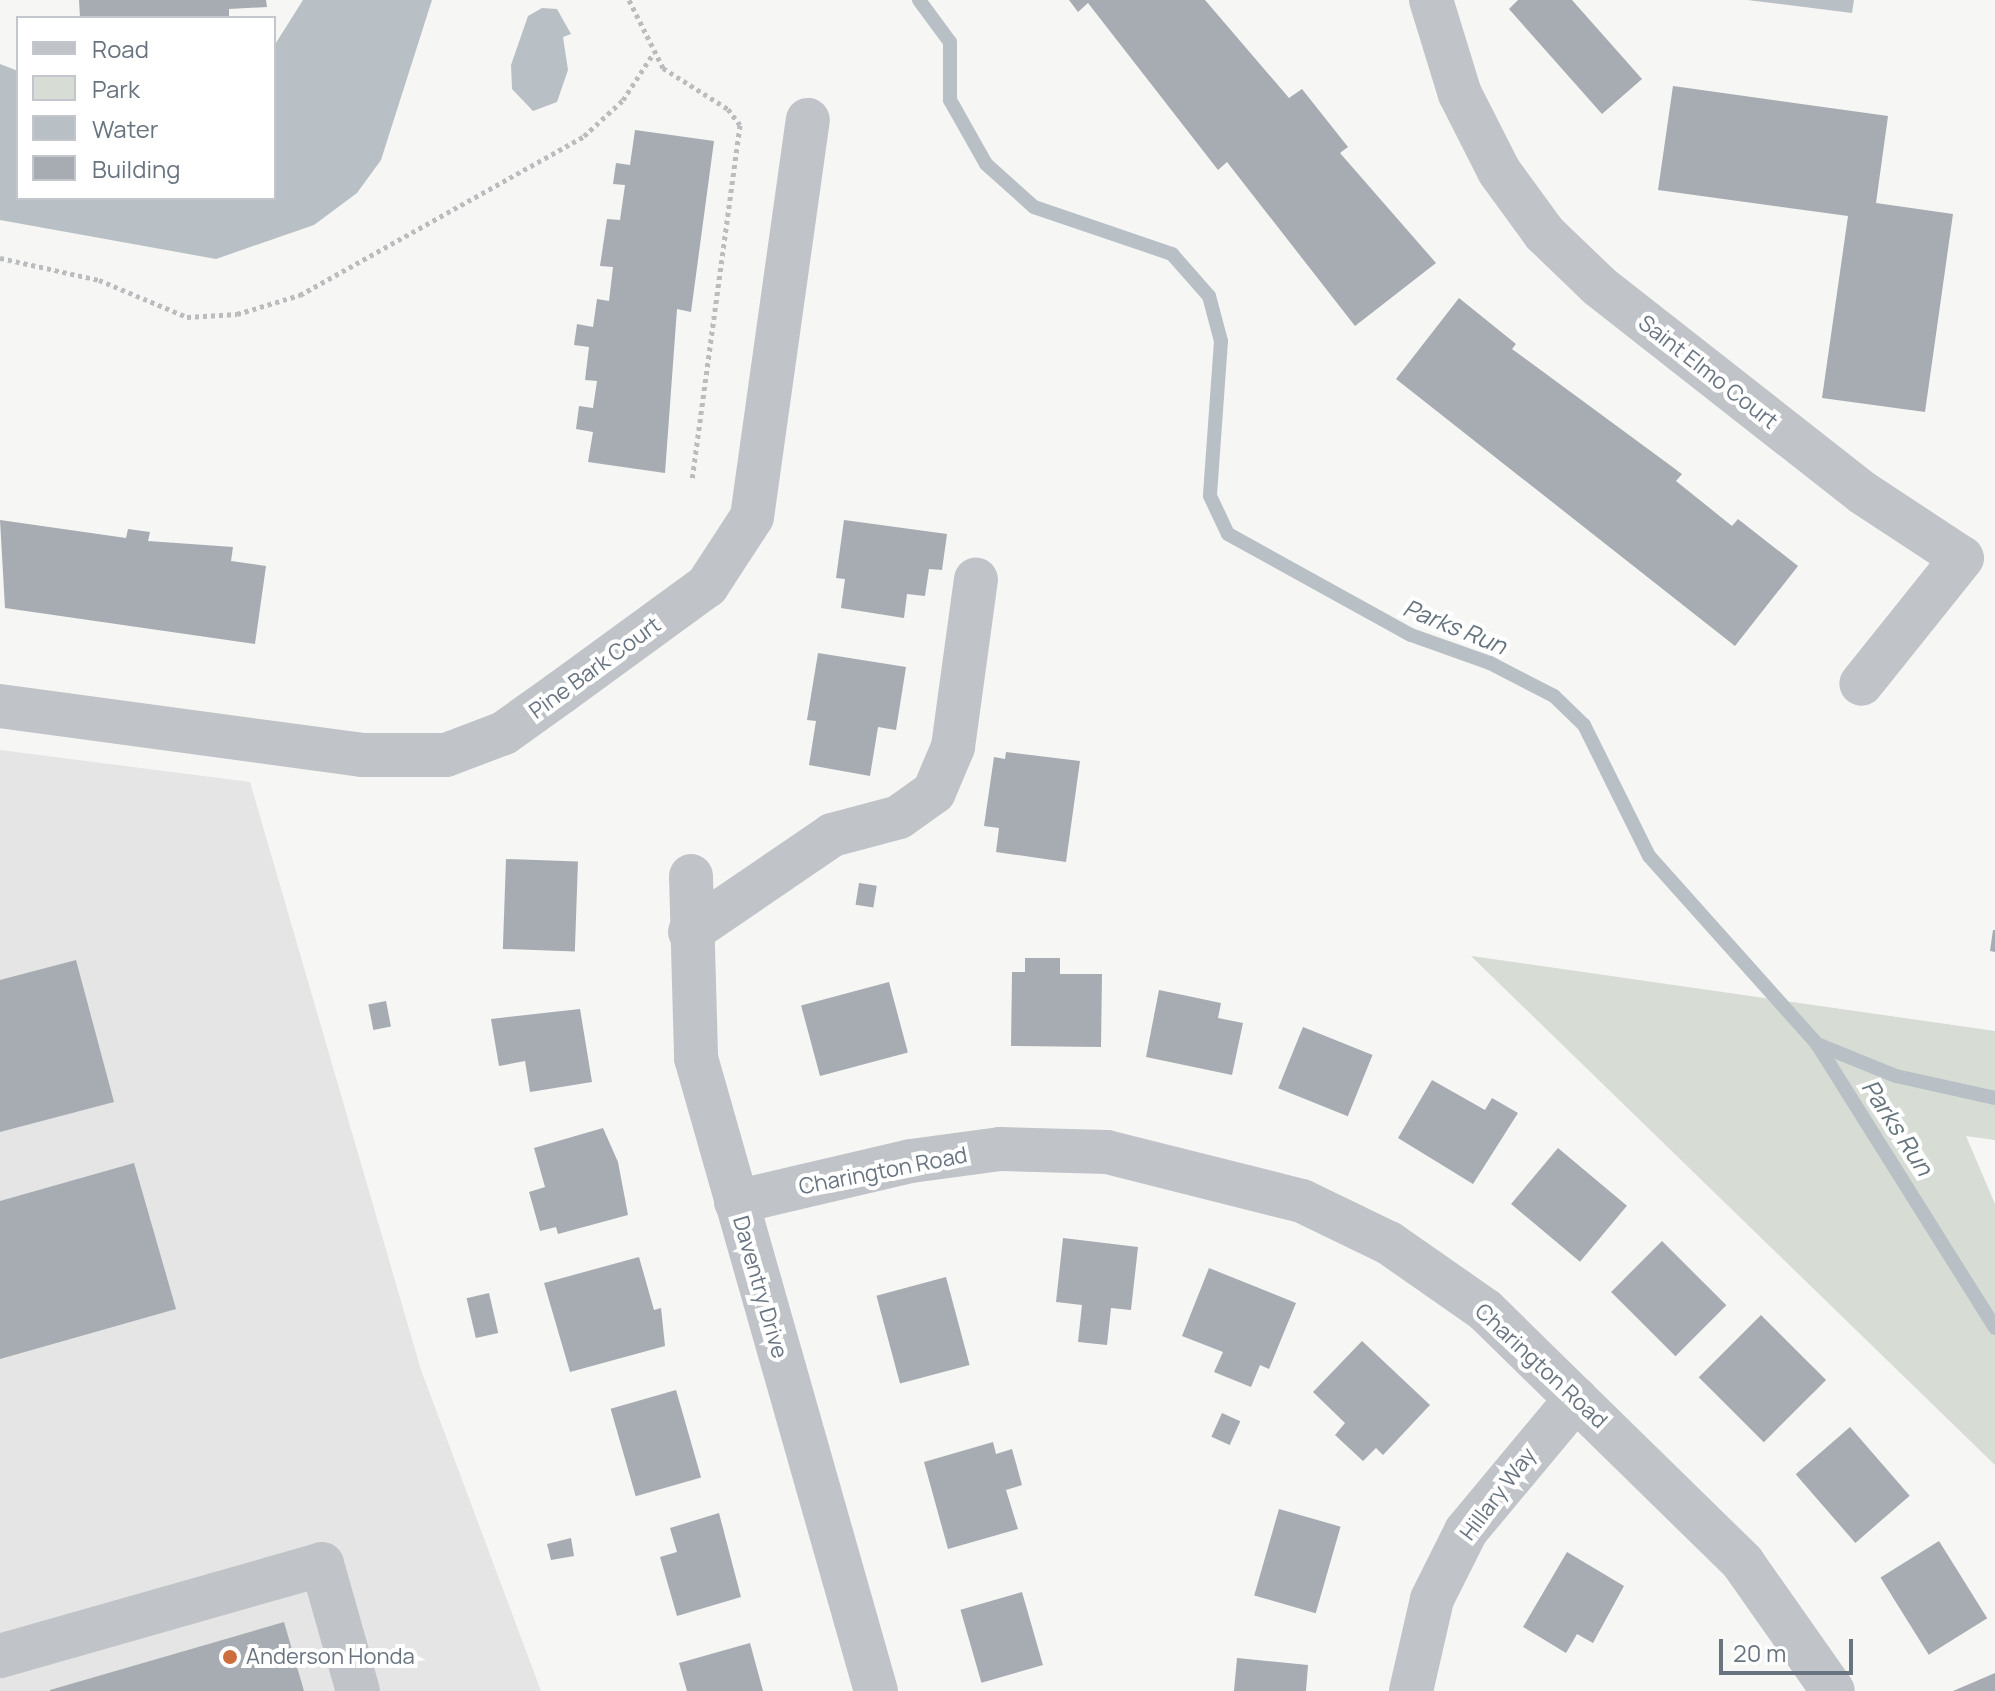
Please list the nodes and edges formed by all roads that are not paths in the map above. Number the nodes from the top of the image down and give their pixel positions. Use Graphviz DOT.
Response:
graph roads {
  1 [pos="1431,0"];
  2 [pos="808,120"];
  3 [pos="976,580"];
  4 [pos="1861,684"];
  5 [pos="0,706"];
  6 [pos="691,876"];
  7 [pos="690,932"];
  8 [pos="736,1202"];
  9 [pos="1576,1399"];
  10 [pos="0,1656"];
  11 [pos="358,1691"];
  12 [pos="876,1691"];
  13 [pos="1411,1691"];
  14 [pos="1833,1691"];
  1 -- 4 [label="street, Saint Elmo Court"];
  2 -- 5 [label="street, Pine Bark Court"];
  3 -- 7 [label="street"];
  6 -- 7 [label="street, Daventry Drive"];
  7 -- 8 [label="street, Daventry Drive"];
  8 -- 9 [label="street, Charington Road"];
  8 -- 12 [label="street, Daventry Drive"];
  9 -- 13 [label="street, Hillary Way"];
  9 -- 14 [label="street, Charington Road"];
  10 -- 11 [label="street"];
}
